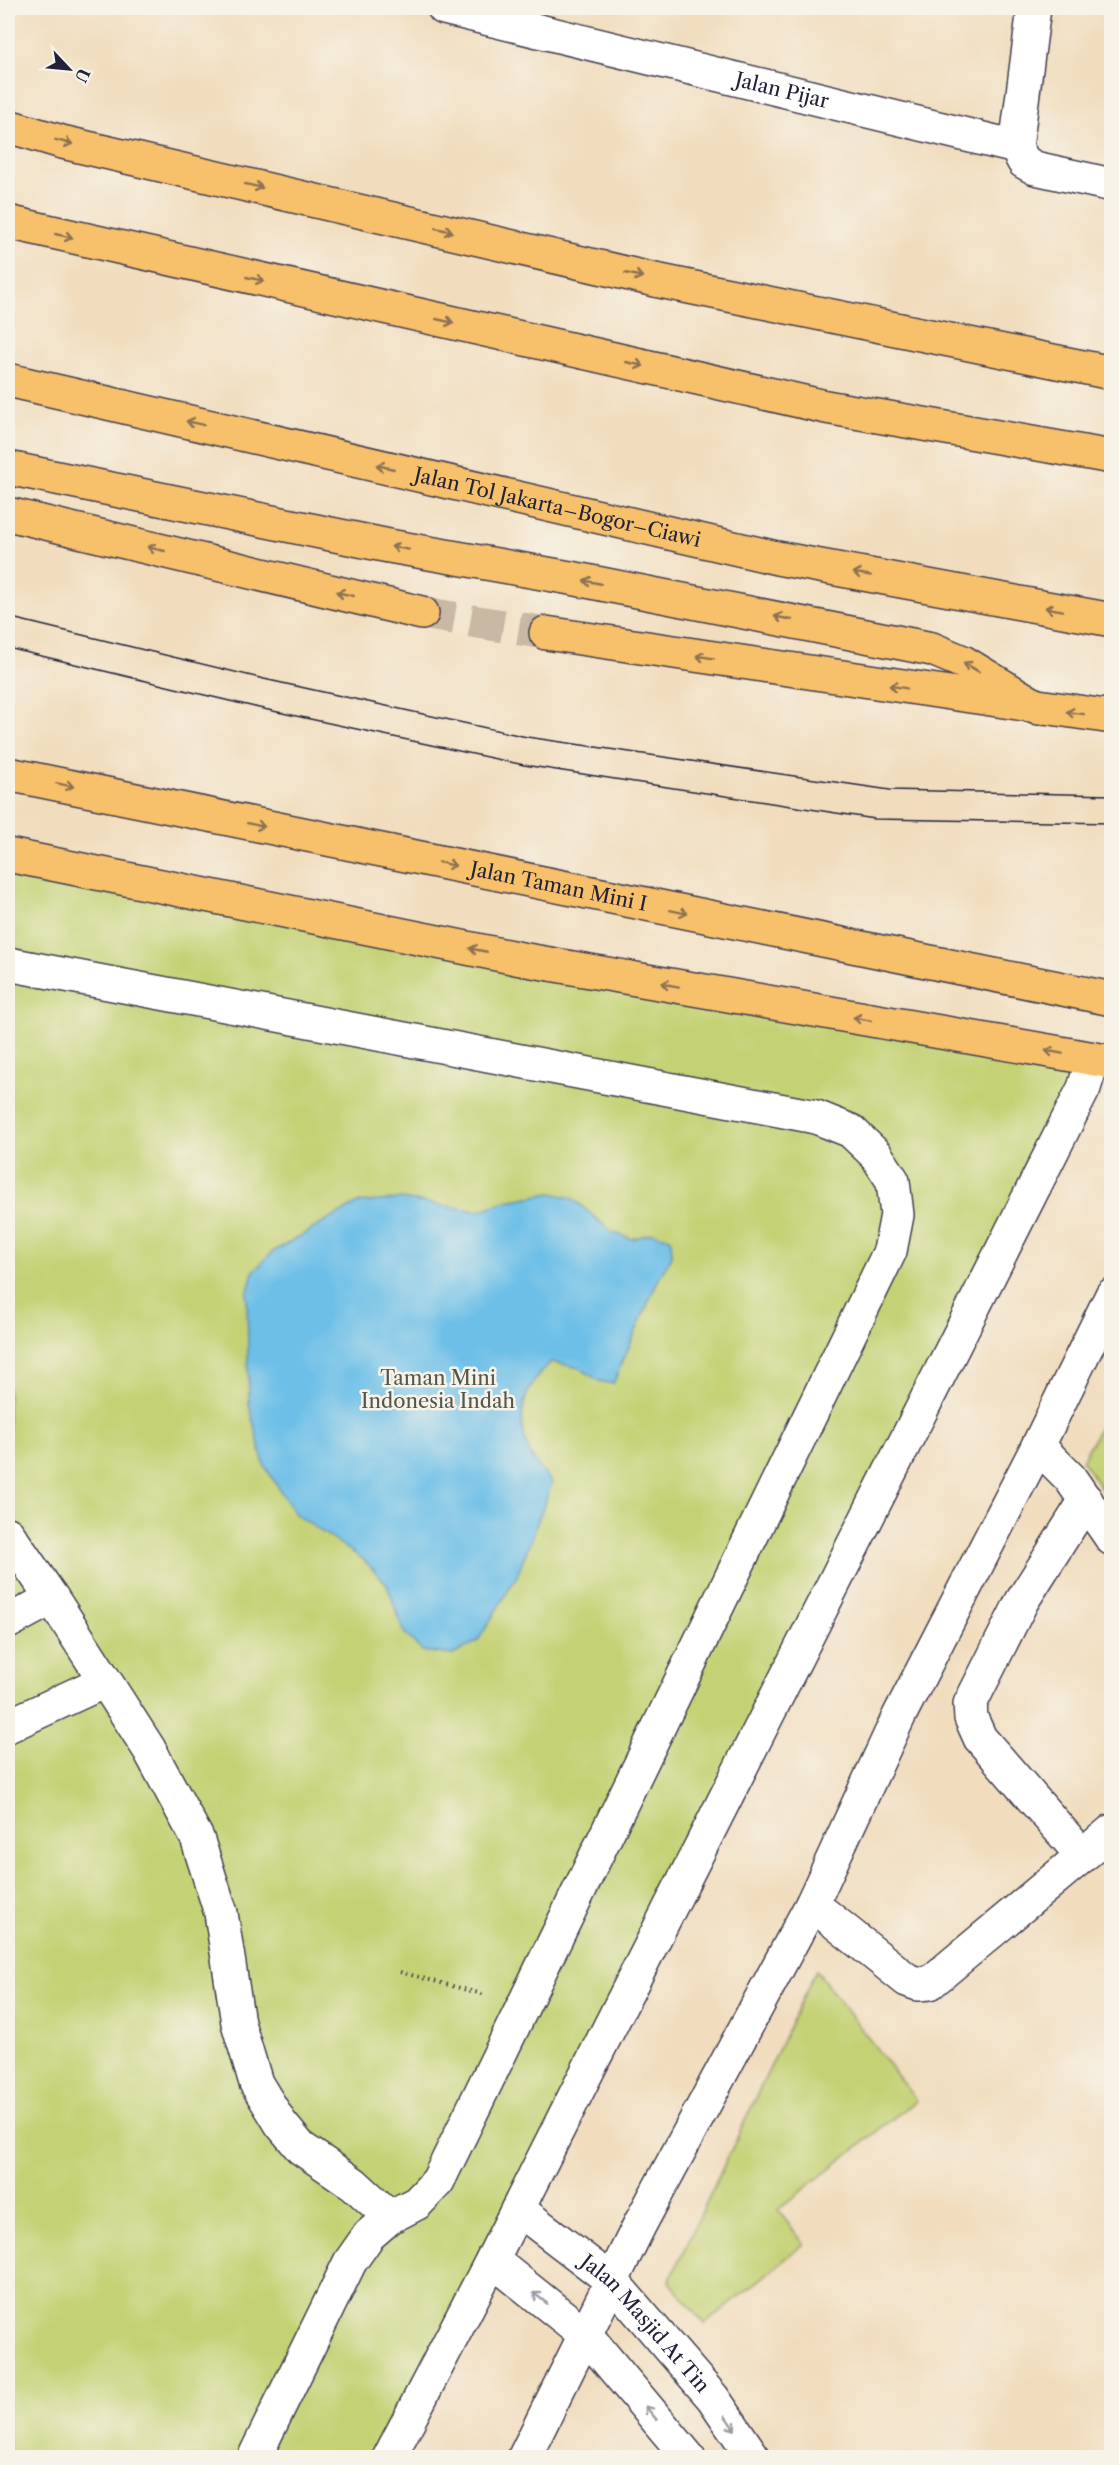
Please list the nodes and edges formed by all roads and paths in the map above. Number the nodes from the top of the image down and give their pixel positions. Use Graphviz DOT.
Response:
graph roads {
  1 [pos="13,8"];
  2 [pos="444,8"];
  3 [pos="1034,8"];
  4 [pos="8,29"];
  5 [pos="8,126"];
  6 [pos="1016,147"];
  7 [pos="1112,185"];
  8 [pos="8,222"];
  9 [pos="1112,373"];
  10 [pos="8,380"];
  11 [pos="1112,457"];
  12 [pos="8,468"];
  13 [pos="8,514"];
  14 [pos="423,613"];
  15 [pos="1112,620"];
  16 [pos="546,633"];
  17 [pos="1039,708"];
  18 [pos="1112,717"];
  19 [pos="8,774"];
  20 [pos="8,855"];
  21 [pos="8,964"];
  22 [pos="1112,999"];
  23 [pos="1102,1061"];
  24 [pos="1112,1295"];
  25 [pos="1038,1446"];
  26 [pos="1086,1500"];
  27 [pos="8,1534"];
  28 [pos="1112,1539"];
  29 [pos="52,1598"];
  30 [pos="8,1622"];
  31 [pos="105,1681"];
  32 [pos="8,1726"];
  33 [pos="1112,1831"];
  34 [pos="1081,1854"];
  35 [pos="812,1904"];
  36 [pos="400,1972"];
  37 [pos="472,1991"];
  38 [pos="518,2209"];
  39 [pos="390,2217"];
  40 [pos="492,2260"];
  41 [pos="612,2281"];
  42 [pos="586,2335"];
  43 [pos="254,2457"];
  44 [pos="389,2457"];
  45 [pos="524,2457"];
  46 [pos="689,2457"];
  47 [pos="754,2457"];
  1 -- 4 [label="path"];
  2 -- 6 [label="street, Jalan Pijar"];
  3 -- 6 [label="street"];
  5 -- 9 [label="main road, one-way"];
  6 -- 7 [label="street"];
  8 -- 11 [label="main road, one-way"];
  15 -- 10 [label="main road, Jalan Tol Jakarta–Bogor–Ciawi, one-way"];
  17 -- 12 [label="main road, one-way"];
  14 -- 13 [label="main road, one-way"];
  17 -- 16 [label="main road, one-way"];
  18 -- 17 [label="main road, one-way"];
  19 -- 22 [label="main road, Jalan Taman Mini I, one-way"];
  23 -- 20 [label="main road, one-way"];
  21 -- 39 [label="street"];
  23 -- 38 [label="street"];
  24 -- 25 [label="street"];
  25 -- 26 [label="street"];
  25 -- 35 [label="street"];
  26 -- 28 [label="street"];
  26 -- 34 [label="street"];
  27 -- 29 [label="street"];
  29 -- 30 [label="street"];
  29 -- 31 [label="street"];
  31 -- 32 [label="street"];
  31 -- 39 [label="street"];
  33 -- 34 [label="street"];
  34 -- 35 [label="street"];
  35 -- 41 [label="street"];
  36 -- 37 [label="path"];
  38 -- 40 [label="street"];
  38 -- 41 [label="street, Jalan Masjid At Tin"];
  39 -- 43 [label="street"];
  42 -- 40 [label="street, one-way"];
  40 -- 44 [label="street"];
  41 -- 42 [label="street"];
  41 -- 47 [label="street, Jalan Masjid At Tin, one-way"];
  42 -- 45 [label="street"];
  46 -- 42 [label="street, one-way"];
}
